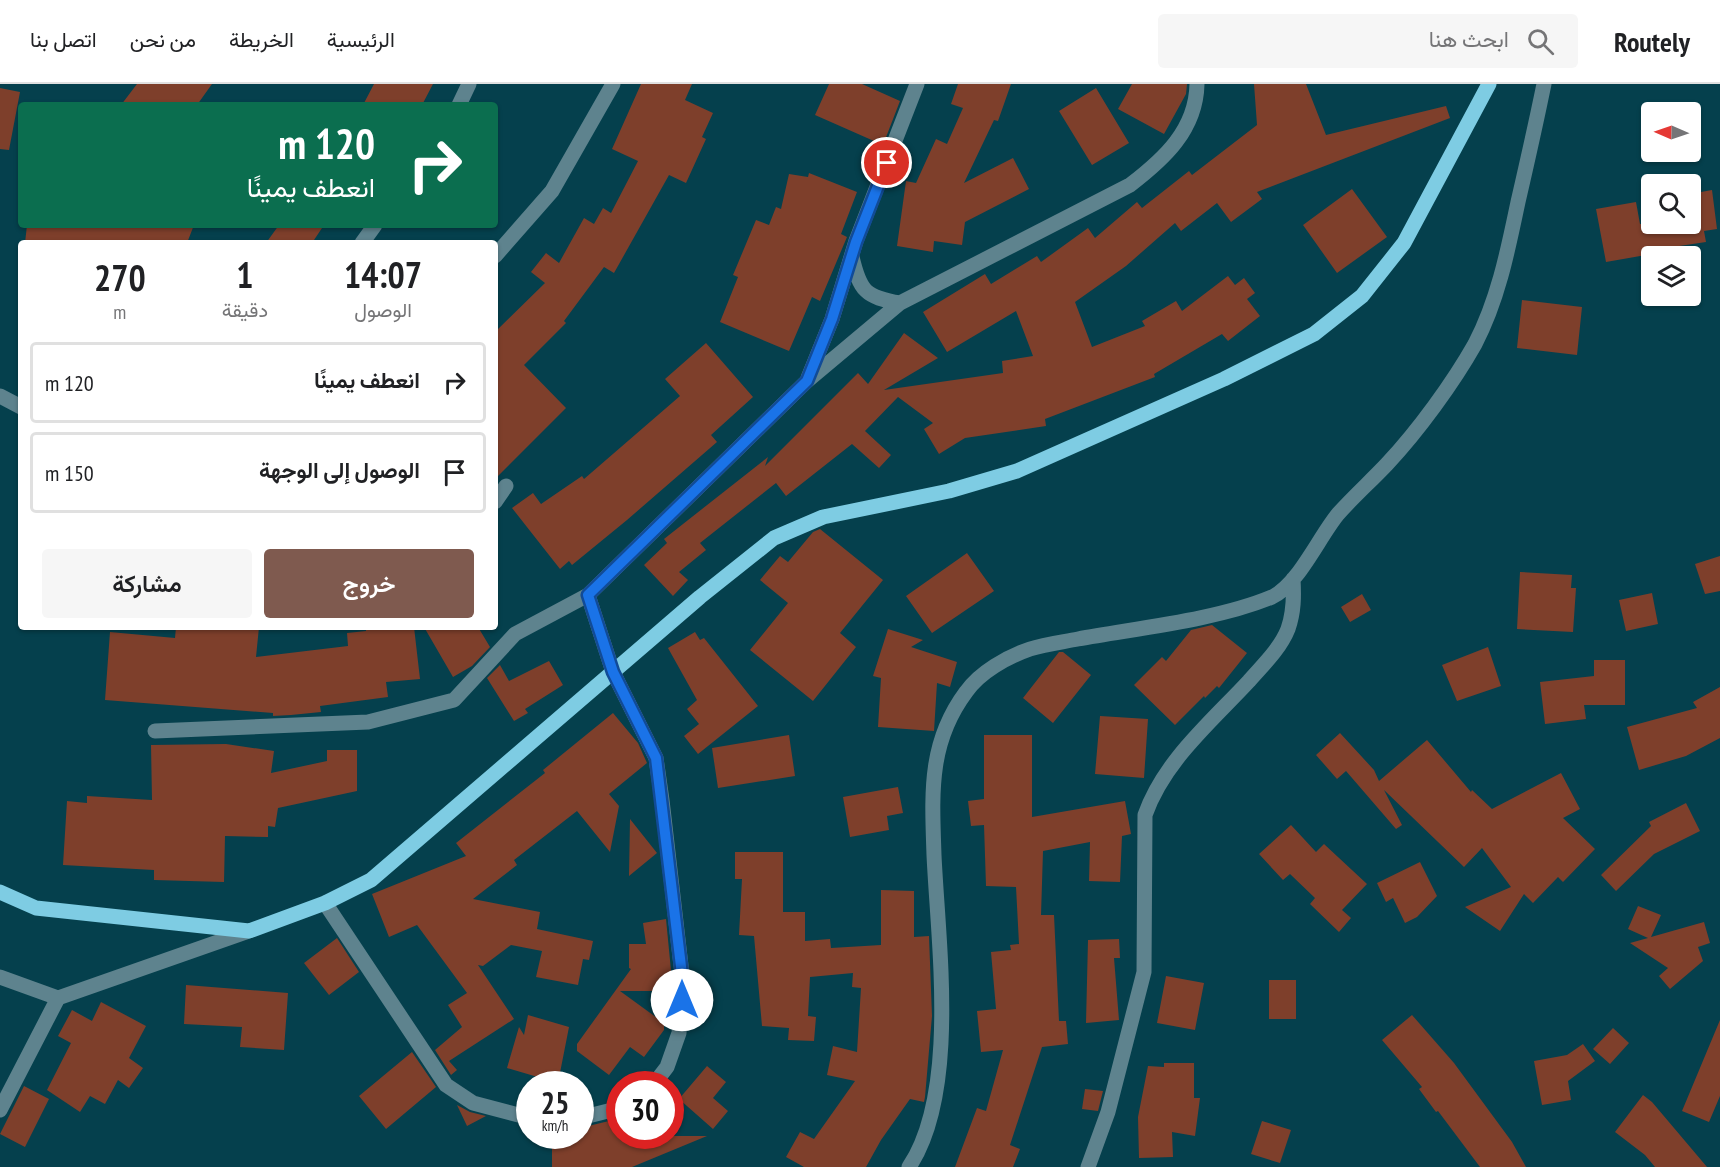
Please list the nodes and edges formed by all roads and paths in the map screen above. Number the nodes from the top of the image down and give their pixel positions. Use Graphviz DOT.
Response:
graph roads {
  1 [pos="469,84"];
  2 [pos="614,84"];
  3 [pos="917,84"];
  4 [pos="1197,84"];
  5 [pos="1488,84"];
  6 [pos="1544,84"];
  7 [pos="460,102"];
  8 [pos="498,253"];
  9 [pos="852,257"];
  10 [pos="900,303"];
  11 [pos="807,381"];
  12 [pos="0,396"];
  13 [pos="18,405"];
  14 [pos="506,486"];
  15 [pos="498,498"];
  16 [pos="1293,579"];
  17 [pos="588,595"];
  18 [pos="613,672"];
  19 [pos="155,732"];
  20 [pos="0,892"];
  21 [pos="324,903"];
  22 [pos="249,931"];
  23 [pos="0,977"];
  24 [pos="58,998"];
  25 [pos="664,1071"];
  26 [pos="0,1110"];
  27 [pos="516,1117"];
  28 [pos="909,1167"];
  29 [pos="1088,1167"];
  1 -- 7 [label="street"];
  2 -- 8 [label="street"];
  3 -- 9 [label="street"];
  4 -- 10 [label="street"];
  5 -- 18 [label="main road"];
  6 -- 16 [label="street"];
  9 -- 10 [label="street"];
  9 -- 11 [label="street"];
  10 -- 11 [label="street"];
  11 -- 17 [label="street"];
  12 -- 13 [label="street"];
  14 -- 15 [label="street"];
  16 -- 28 [label="street"];
  16 -- 29 [label="street"];
  17 -- 18 [label="street"];
  17 -- 19 [label="street"];
  18 -- 21 [label="main road"];
  18 -- 25 [label="street"];
  20 -- 22 [label="main road"];
  21 -- 22 [label="main road"];
  21 -- 27 [label="street"];
  22 -- 24 [label="street"];
  23 -- 24 [label="street"];
  24 -- 26 [label="street"];
}
